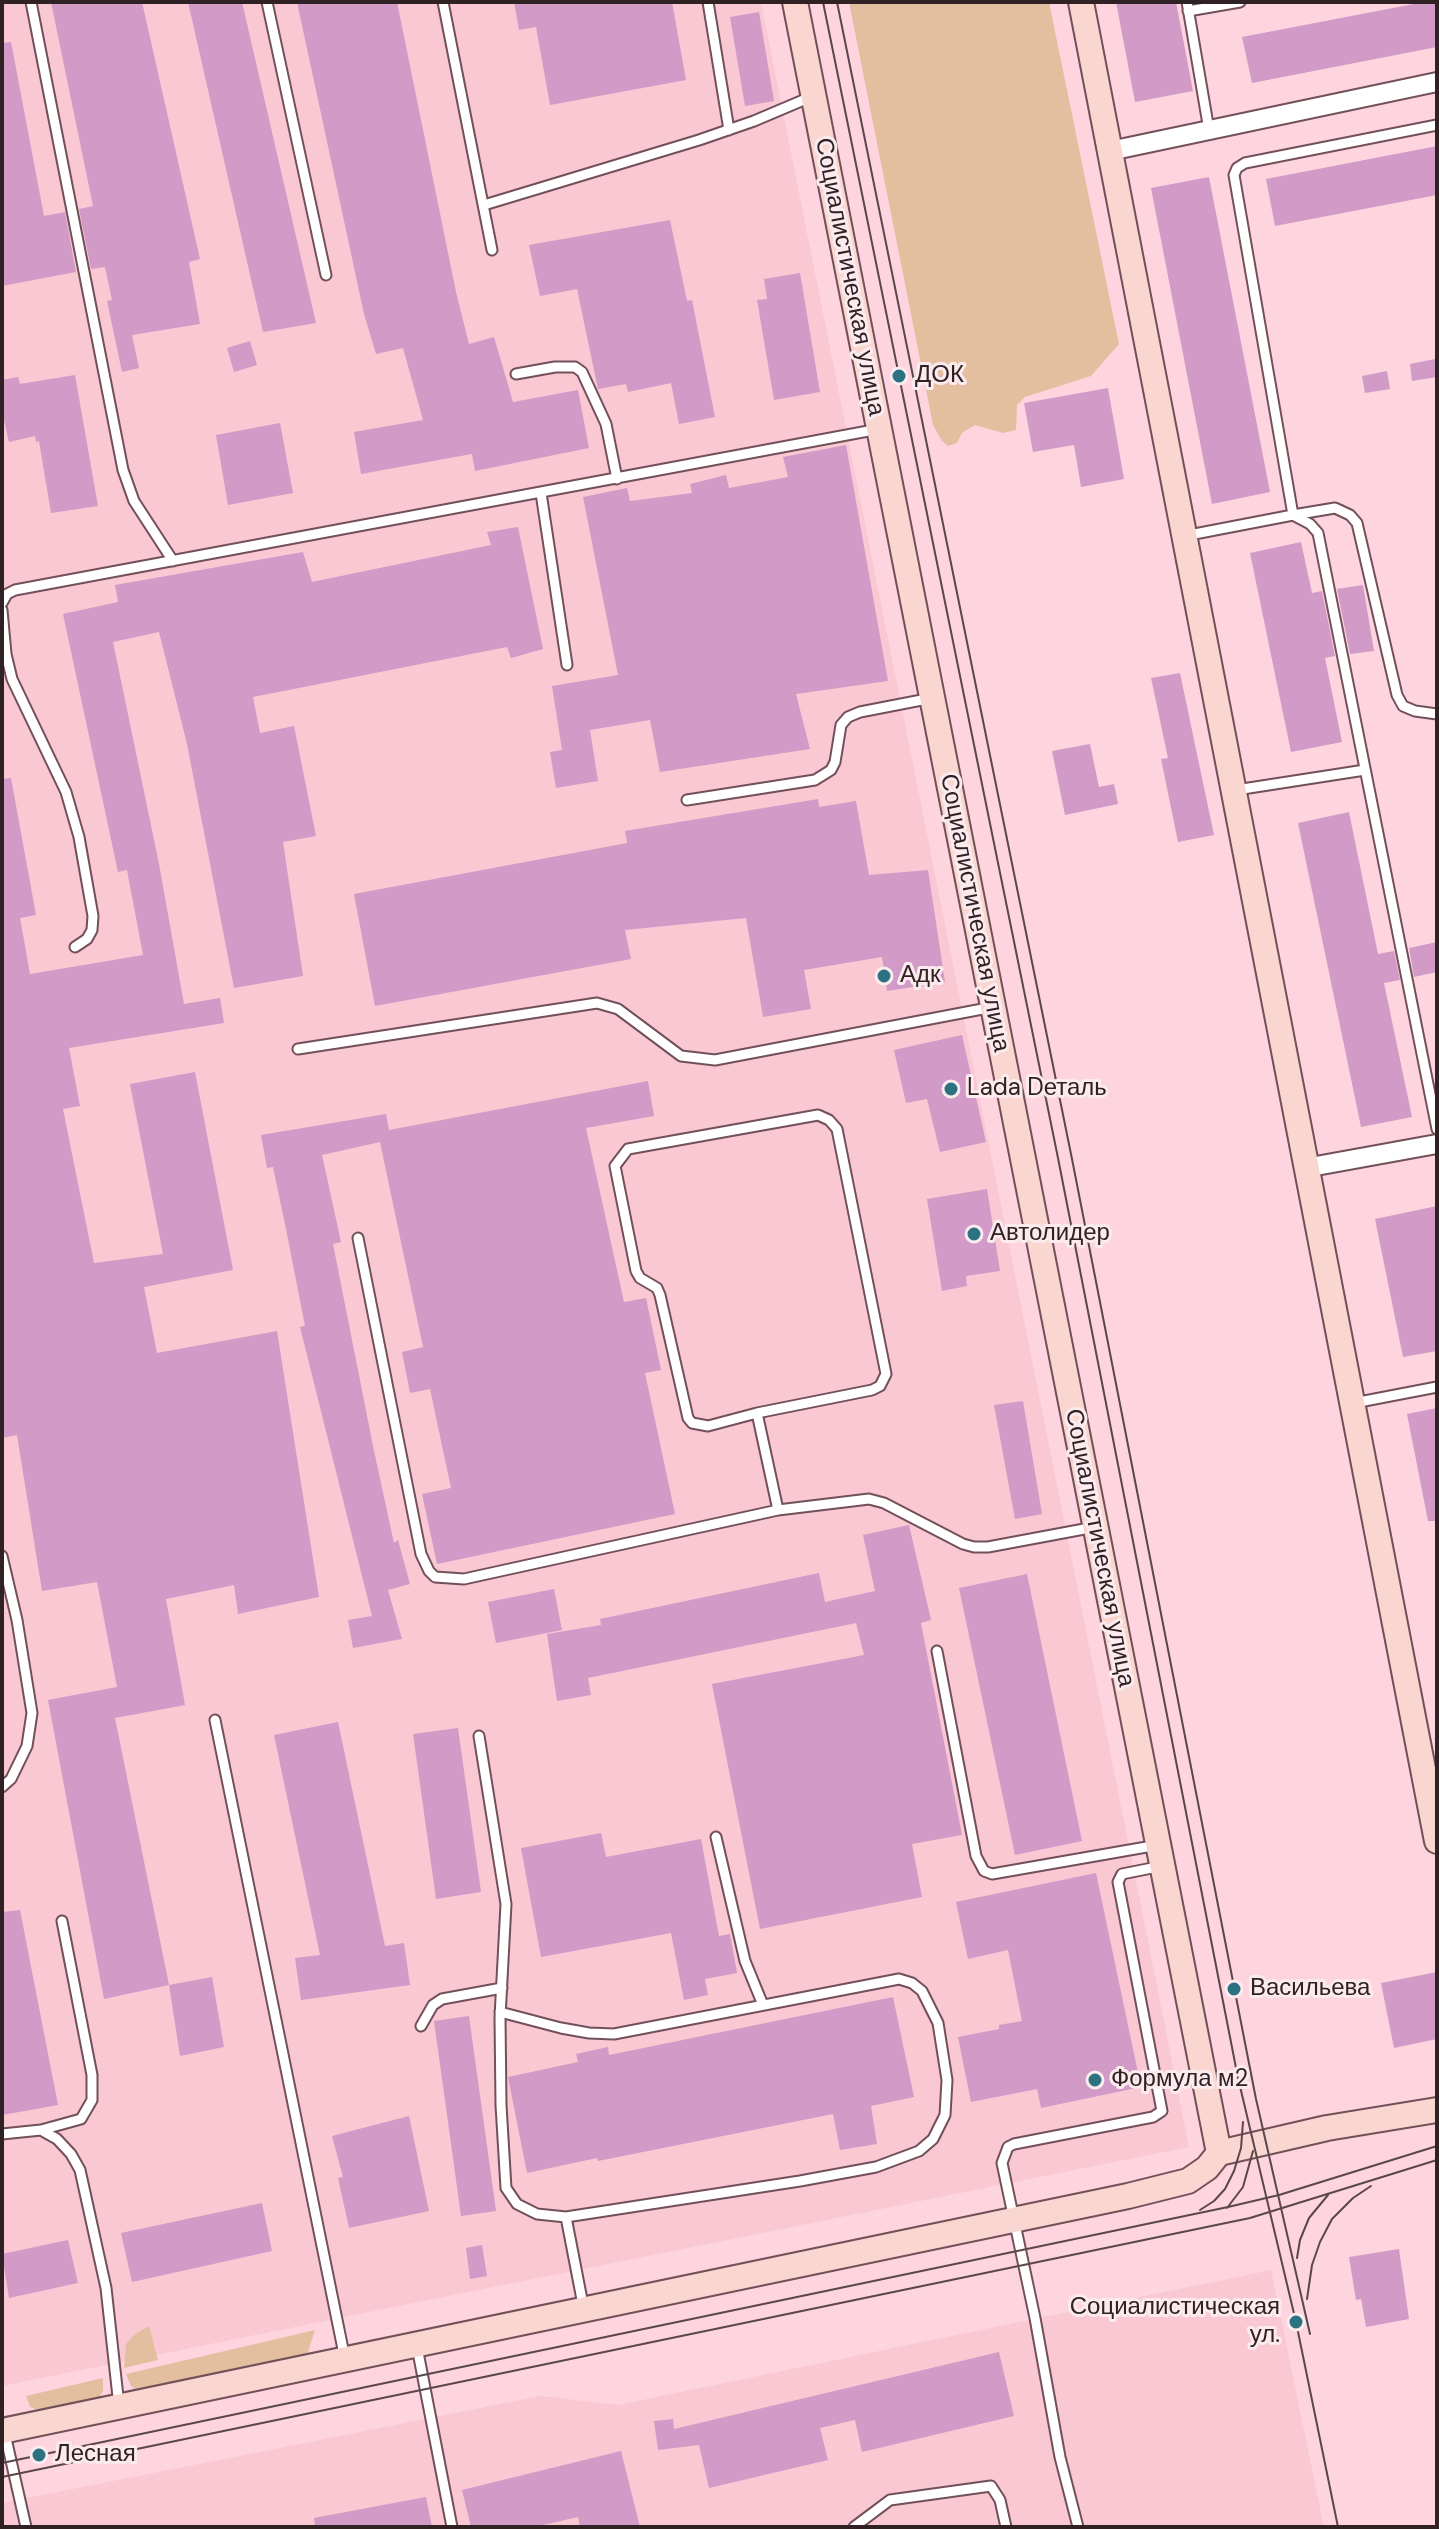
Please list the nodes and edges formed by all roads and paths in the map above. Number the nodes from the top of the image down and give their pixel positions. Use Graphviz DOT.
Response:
graph roads {
  1 [pos="31,2"];
  2 [pos="267,2"];
  3 [pos="443,2"];
  4 [pos="708,2"];
  5 [pos="795,2"];
  6 [pos="1081,2"];
  7 [pos="1240,2"];
  8 [pos="1188,7"];
  9 [pos="1437,82"];
  10 [pos="813,96"];
  11 [pos="1437,125"];
  12 [pos="729,130"];
  13 [pos="1209,130"];
  14 [pos="1110,151"];
  15 [pos="484,205"];
  16 [pos="492,250"];
  17 [pos="326,275"];
  18 [pos="516,374"];
  19 [pos="879,429"];
  20 [pos="617,479"];
  21 [pos="541,493"];
  22 [pos="1293,515"];
  23 [pos="1184,536"];
  24 [pos="173,561"];
  25 [pos="2,603"];
  26 [pos="2,610"];
  27 [pos="567,665"];
  28 [pos="932,698"];
  29 [pos="1437,714"];
  30 [pos="1365,770"];
  31 [pos="1233,791"];
  32 [pos="687,800"];
  33 [pos="75,947"];
  34 [pos="993,1007"];
  35 [pos="298,1049"];
  36 [pos="1437,1129"];
  37 [pos="1437,1144"];
  38 [pos="1305,1168"];
  39 [pos="358,1238"];
  40 [pos="1437,1387"];
  41 [pos="1352,1403"];
  42 [pos="757,1413"];
  43 [pos="778,1510"];
  44 [pos="1095,1527"];
  45 [pos="2,1556"];
  46 [pos="937,1651"];
  47 [pos="215,1720"];
  48 [pos="479,1736"];
  49 [pos="2,1787"];
  50 [pos="716,1837"];
  51 [pos="1437,1841"];
  52 [pos="1160,1856"];
  53 [pos="62,1921"];
  54 [pos="502,1988"];
  55 [pos="763,2005"];
  56 [pos="500,2012"];
  57 [pos="421,2026"];
  58 [pos="1437,2110"];
  59 [pos="41,2130"];
  60 [pos="2,2134"];
  61 [pos="1219,2153"];
  62 [pos="566,2217"];
  63 [pos="1014,2220"];
  64 [pos="584,2310"];
  65 [pos="417,2344"];
  66 [pos="345,2359"];
  67 [pos="119,2406"];
  68 [pos="3,2430"];
  69 [pos="26,2527"];
  70 [pos="452,2527"];
  71 [pos="854,2527"];
  72 [pos="1006,2527"];
  73 [pos="1078,2527"];
  1 -- 24 [label="lane"];
  2 -- 17 [label="lane"];
  3 -- 15 [label="lane"];
  4 -- 12 [label="lane"];
  5 -- 10 [label="street, Социалистическая улица"];
  6 -- 14 [label="street"];
  7 -- 8 [label="lane"];
  8 -- 13 [label="lane"];
  9 -- 13 [label="street"];
  10 -- 12 [label="lane"];
  10 -- 19 [label="street, Социалистическая улица"];
  11 -- 22 [label="lane"];
  12 -- 15 [label="lane"];
  13 -- 14 [label="street"];
  14 -- 23 [label="street"];
  15 -- 16 [label="lane"];
  18 -- 20 [label="lane"];
  19 -- 20 [label="lane"];
  19 -- 28 [label="street, Социалистическая улица"];
  20 -- 21 [label="lane"];
  21 -- 24 [label="lane"];
  21 -- 27 [label="lane"];
  22 -- 23 [label="lane"];
  22 -- 29 [label="lane"];
  22 -- 30 [label="lane"];
  23 -- 31 [label="street"];
  24 -- 25 [label="lane"];
  26 -- 33 [label="lane"];
  28 -- 32 [label="lane"];
  28 -- 34 [label="street, Социалистическая улица"];
  30 -- 31 [label="lane"];
  30 -- 36 [label="lane"];
  31 -- 38 [label="street"];
  34 -- 35 [label="lane"];
  34 -- 44 [label="street, Социалистическая улица"];
  37 -- 38 [label="street"];
  38 -- 41 [label="street"];
  39 -- 43 [label="lane"];
  40 -- 41 [label="lane"];
  41 -- 51 [label="street"];
  42 -- 42 [label="lane"];
  42 -- 43 [label="lane"];
  43 -- 44 [label="lane"];
  44 -- 52 [label="street, Социалистическая улица"];
  45 -- 49 [label="lane"];
  46 -- 52 [label="lane"];
  47 -- 66 [label="lane"];
  48 -- 54 [label="lane"];
  50 -- 55 [label="lane"];
  52 -- 61 [label="street, Социалистическая улица"];
  52 -- 63 [label="lane"];
  53 -- 59 [label="lane"];
  54 -- 56 [label="lane"];
  54 -- 57 [label="lane"];
  55 -- 56 [label="lane"];
  55 -- 62 [label="lane"];
  56 -- 62 [label="lane"];
  58 -- 61 [label="street"];
  59 -- 60 [label="lane"];
  59 -- 67 [label="lane"];
  61 -- 63 [label="street"];
  62 -- 64 [label="lane"];
  63 -- 64 [label="street"];
  63 -- 73 [label="lane"];
  64 -- 65 [label="street"];
  65 -- 66 [label="street"];
  65 -- 70 [label="lane"];
  66 -- 67 [label="street"];
  67 -- 68 [label="street"];
  68 -- 69 [label="lane"];
  71 -- 72 [label="lane"];
}
